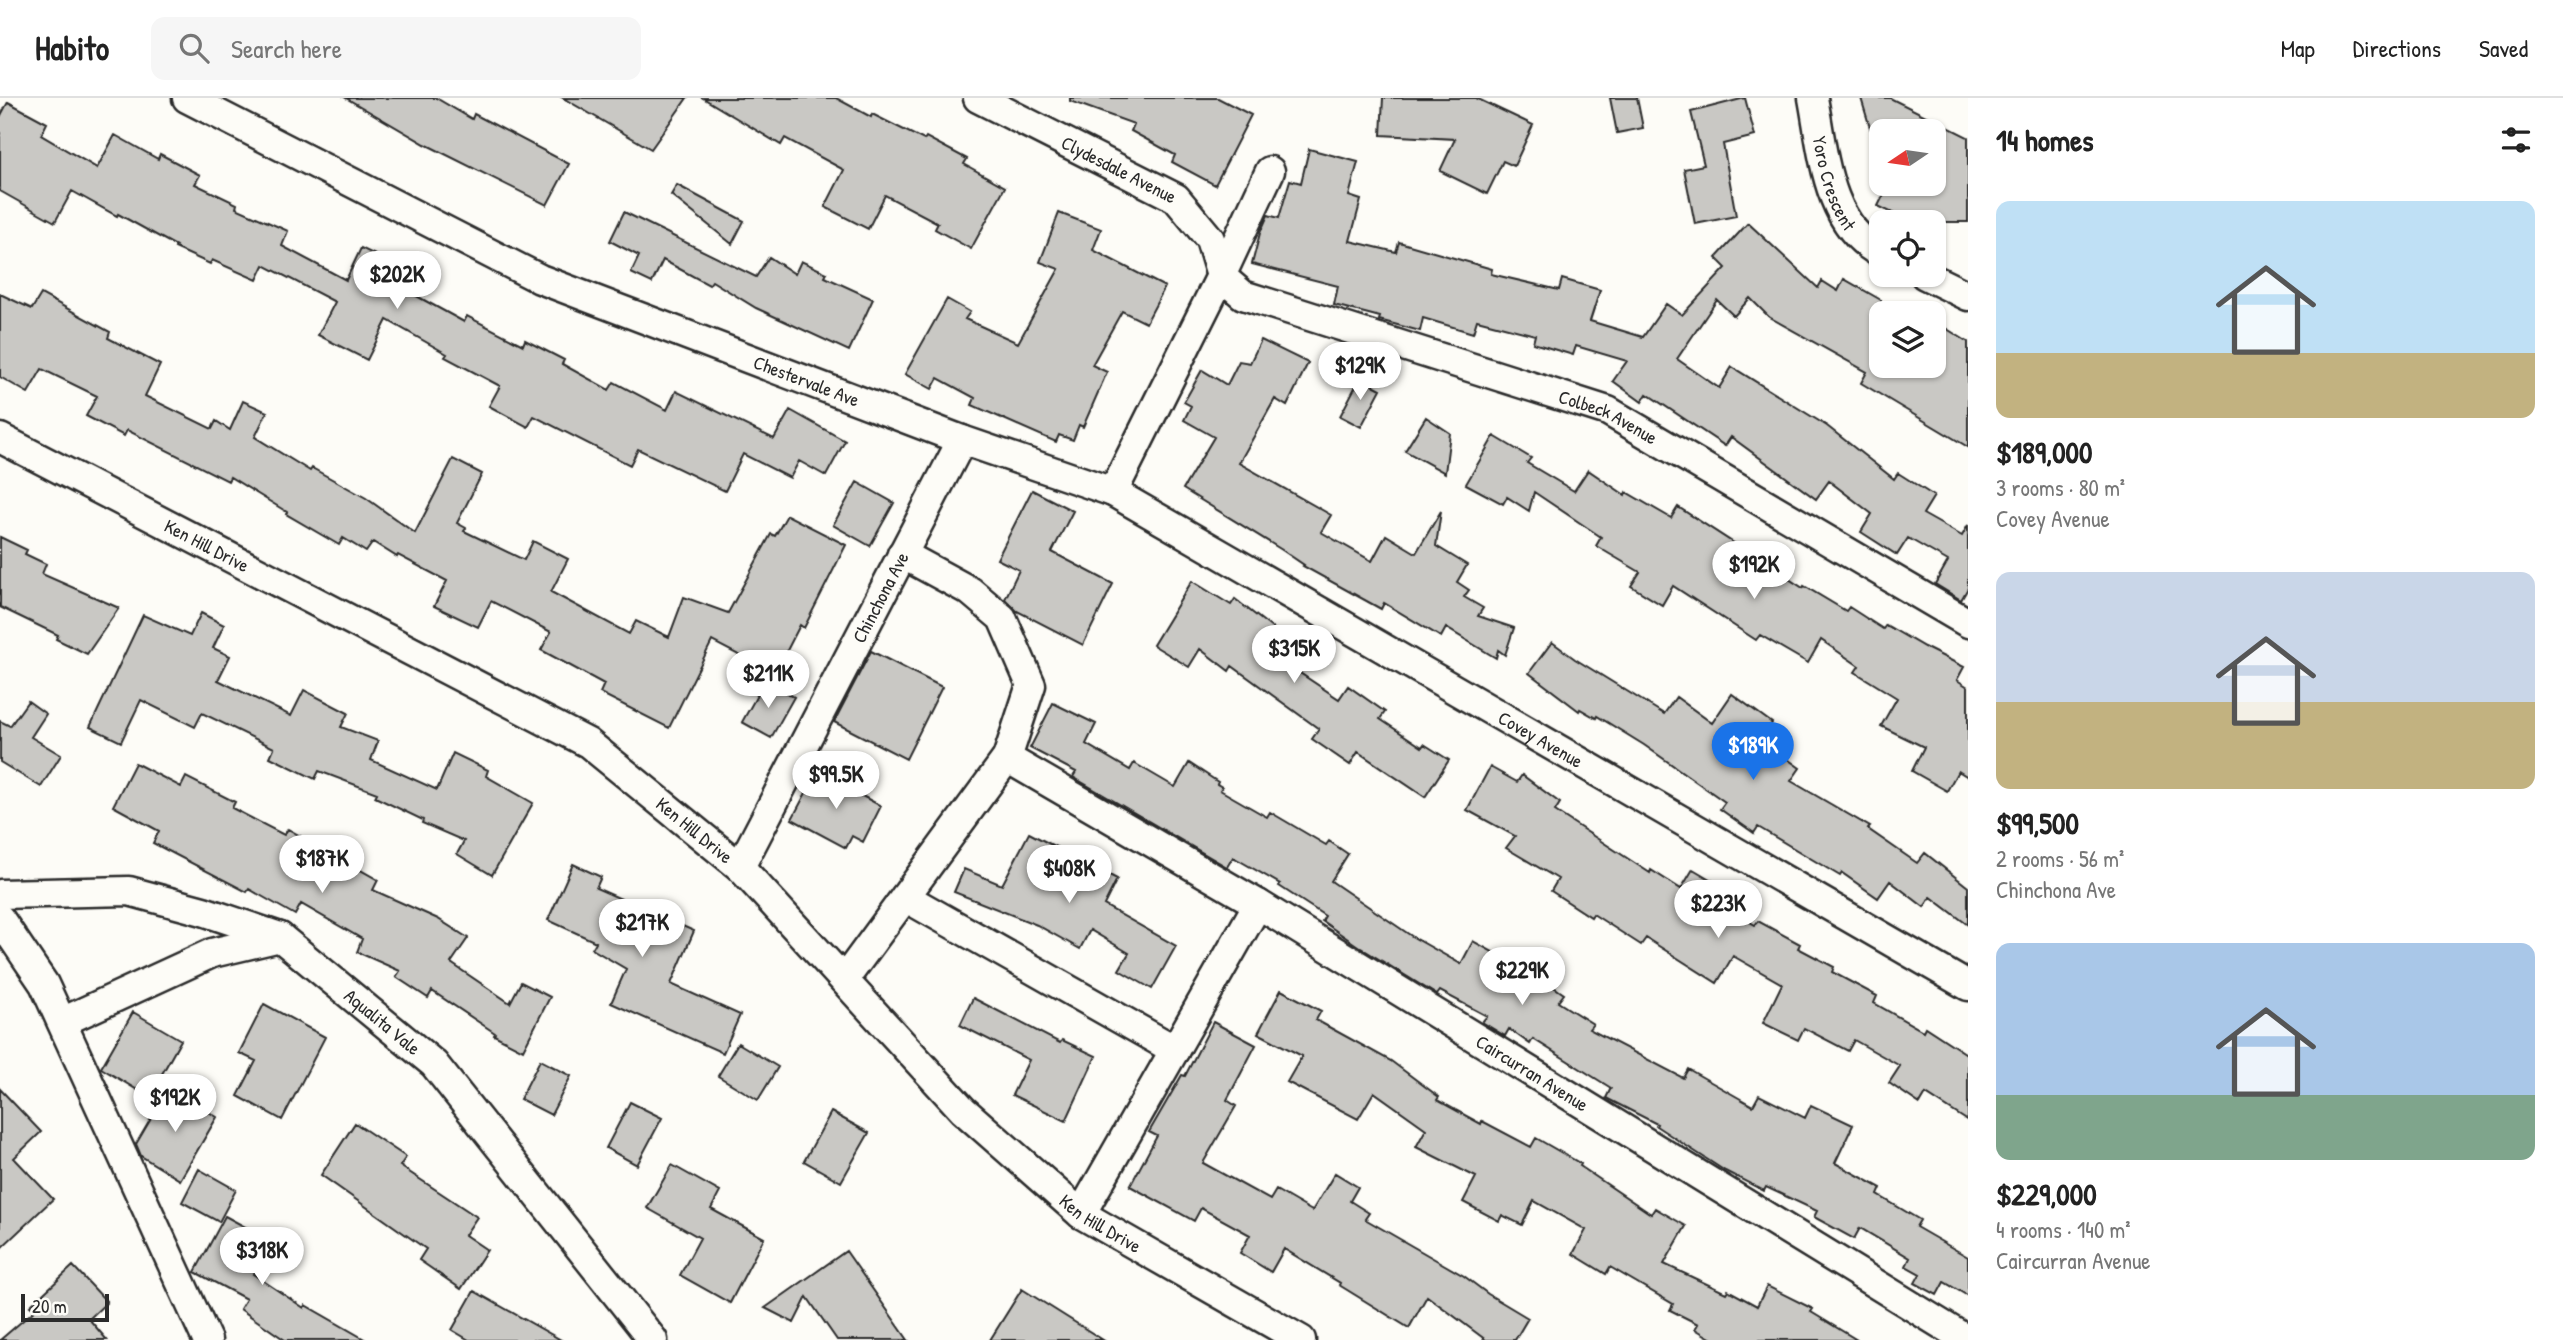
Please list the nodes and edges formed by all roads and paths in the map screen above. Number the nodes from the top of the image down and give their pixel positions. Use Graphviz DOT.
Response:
graph roads {
  1 [pos="187,98"];
  2 [pos="978,98"];
  3 [pos="1813,98"];
  4 [pos="1270,171"];
  5 [pos="1869,247"];
  6 [pos="1221,276"];
  7 [pos="1946,285"];
  8 [pos="1968,296"];
  9 [pos="0,438"];
  10 [pos="962,440"];
  11 [pos="1113,492"];
  12 [pos="902,554"];
  13 [pos="1968,623"];
  14 [pos="1007,758"];
  15 [pos="740,867"];
  16 [pos="0,894"];
  17 [pos="905,897"];
  18 [pos="1258,904"];
  19 [pos="0,919"];
  20 [pos="280,937"];
  21 [pos="844,980"];
  22 [pos="1968,986"];
  23 [pos="62,1022"];
  24 [pos="1175,1050"];
  25 [pos="1082,1214"];
  26 [pos="207,1340"];
  27 [pos="653,1340"];
  28 [pos="1301,1340"];
  29 [pos="1967,1340"];
  1 -- 10 [label="street, Chestervale Ave"];
  2 -- 6 [label="street, Clydesdale Avenue"];
  3 -- 5 [label="street, Yoro Crescent"];
  4 -- 6 [label="street"];
  6 -- 11 [label="street"];
  6 -- 13 [label="street, Colbeck Avenue"];
  7 -- 8 [label="street"];
  9 -- 15 [label="street, Ken Hill Drive"];
  10 -- 11 [label="street, Chestervale Ave"];
  10 -- 12 [label="street, Chinchona Ave"];
  11 -- 22 [label="street, Covey Avenue"];
  12 -- 14 [label="street"];
  12 -- 15 [label="street, Chinchona Ave"];
  14 -- 17 [label="street"];
  14 -- 18 [label="street, Caircurran Avenue"];
  15 -- 21 [label="street, Ken Hill Drive"];
  16 -- 20 [label="street, Aqualita Vale"];
  17 -- 21 [label="street"];
  17 -- 24 [label="street"];
  18 -- 24 [label="street"];
  18 -- 29 [label="street, Caircurran Avenue"];
  19 -- 23 [label="street"];
  20 -- 23 [label="street"];
  20 -- 27 [label="street, Aqualita Vale"];
  21 -- 25 [label="street, Ken Hill Drive"];
  23 -- 26 [label="street"];
  24 -- 25 [label="street"];
  25 -- 28 [label="street, Ken Hill Drive"];
}
